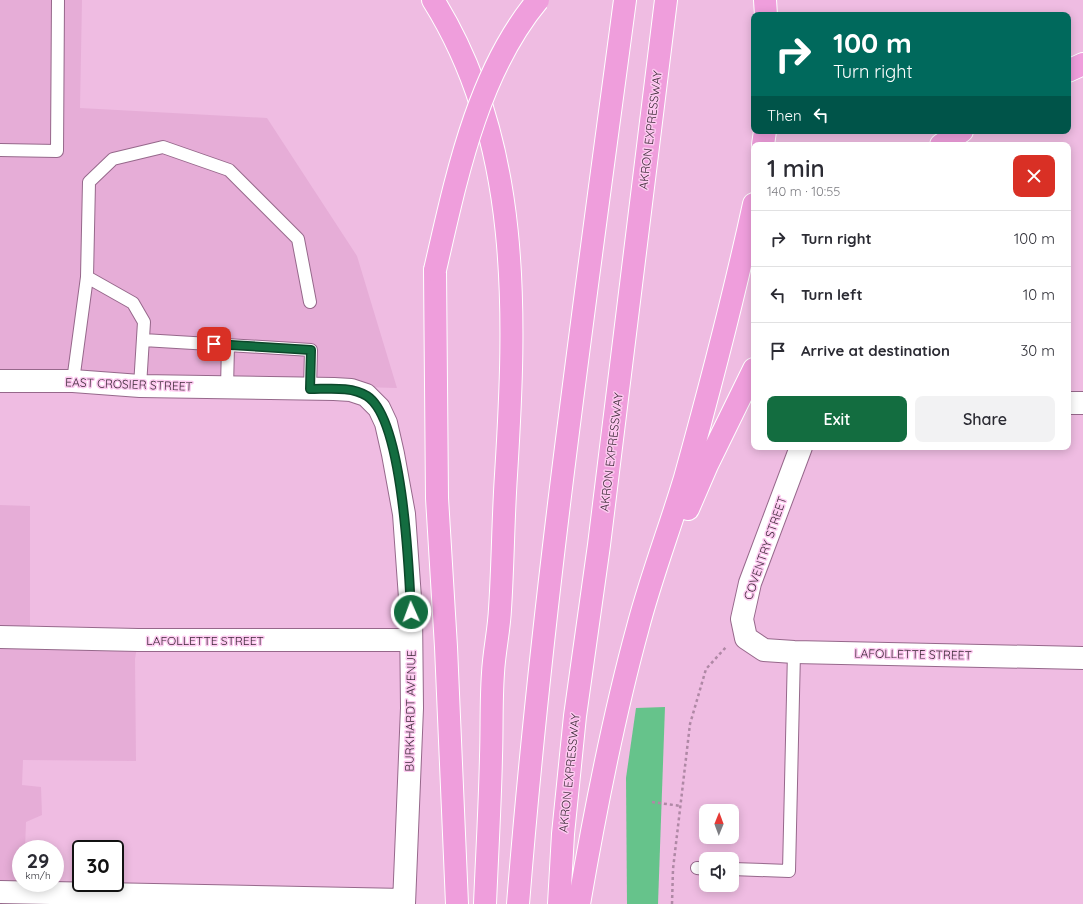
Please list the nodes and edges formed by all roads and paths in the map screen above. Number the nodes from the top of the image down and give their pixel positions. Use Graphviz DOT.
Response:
graph roads {
  1 [pos="58,0"];
  2 [pos="433,0"];
  3 [pos="538,0"];
  4 [pos="625,0"];
  5 [pos="666,0"];
  6 [pos="765,0"];
  7 [pos="766,12"];
  8 [pos="1083,64"];
  9 [pos="1071,70"];
  10 [pos="958,134"];
  11 [pos="946,142"];
  12 [pos="0,150"];
  13 [pos="751,218"];
  14 [pos="87,276"];
  15 [pos="310,302"];
  16 [pos="143,340"];
  17 [pos="228,345"];
  18 [pos="751,375"];
  19 [pos="0,381"];
  20 [pos="73,382"];
  21 [pos="140,386"];
  22 [pos="227,388"];
  23 [pos="259,389"];
  24 [pos="310,389"];
  25 [pos="1071,403"];
  26 [pos="1083,404"];
  27 [pos="798,453"];
  28 [pos="0,637"];
  29 [pos="746,638"];
  30 [pos="411,640"];
  31 [pos="794,652"];
  32 [pos="1083,658"];
  33 [pos="617,714"];
  34 [pos="652,802"];
  35 [pos="681,806"];
  36 [pos="739,869"];
  37 [pos="0,892"];
  38 [pos="404,902"];
  39 [pos="457,904"];
  40 [pos="485,904"];
  41 [pos="518,904"];
  42 [pos="559,904"];
  43 [pos="579,904"];
  44 [pos="672,904"];
  1 -- 12 [label="lane"];
  2 -- 40 [label="highway"];
  3 -- 39 [label="highway, bridge"];
  4 -- 41 [label="highway"];
  5 -- 42 [label="highway, AKRON EXPRESSWAY"];
  6 -- 7 [label="highway"];
  8 -- 9 [label="highway"];
  10 -- 11 [label="highway"];
  13 -- 33 [label="highway"];
  14 -- 15 [label="lane"];
  14 -- 16 [label="lane"];
  14 -- 20 [label="lane"];
  16 -- 17 [label="lane"];
  16 -- 21 [label="lane"];
  17 -- 22 [label="lane"];
  17 -- 24 [label="lane"];
  18 -- 33 [label="highway"];
  19 -- 20 [label="street, EAST CROSIER STREET"];
  20 -- 21 [label="street, EAST CROSIER STREET"];
  21 -- 22 [label="street, EAST CROSIER STREET"];
  22 -- 23 [label="street, EAST CROSIER STREET"];
  23 -- 24 [label="street, BURKHARDT AVENUE"];
  24 -- 30 [label="street, BURKHARDT AVENUE"];
  25 -- 26 [label="street"];
  27 -- 29 [label="street, COVENTRY STREET"];
  28 -- 30 [label="street, LAFOLLETTE STREET"];
  29 -- 31 [label="street, LAFOLLETTE STREET"];
  29 -- 35 [label="path"];
  30 -- 38 [label="street, BURKHARDT AVENUE"];
  31 -- 32 [label="street, LAFOLLETTE STREET"];
  31 -- 36 [label="lane"];
  33 -- 43 [label="highway"];
  34 -- 35 [label="path"];
  35 -- 44 [label="path"];
  37 -- 38 [label="street"];
}
